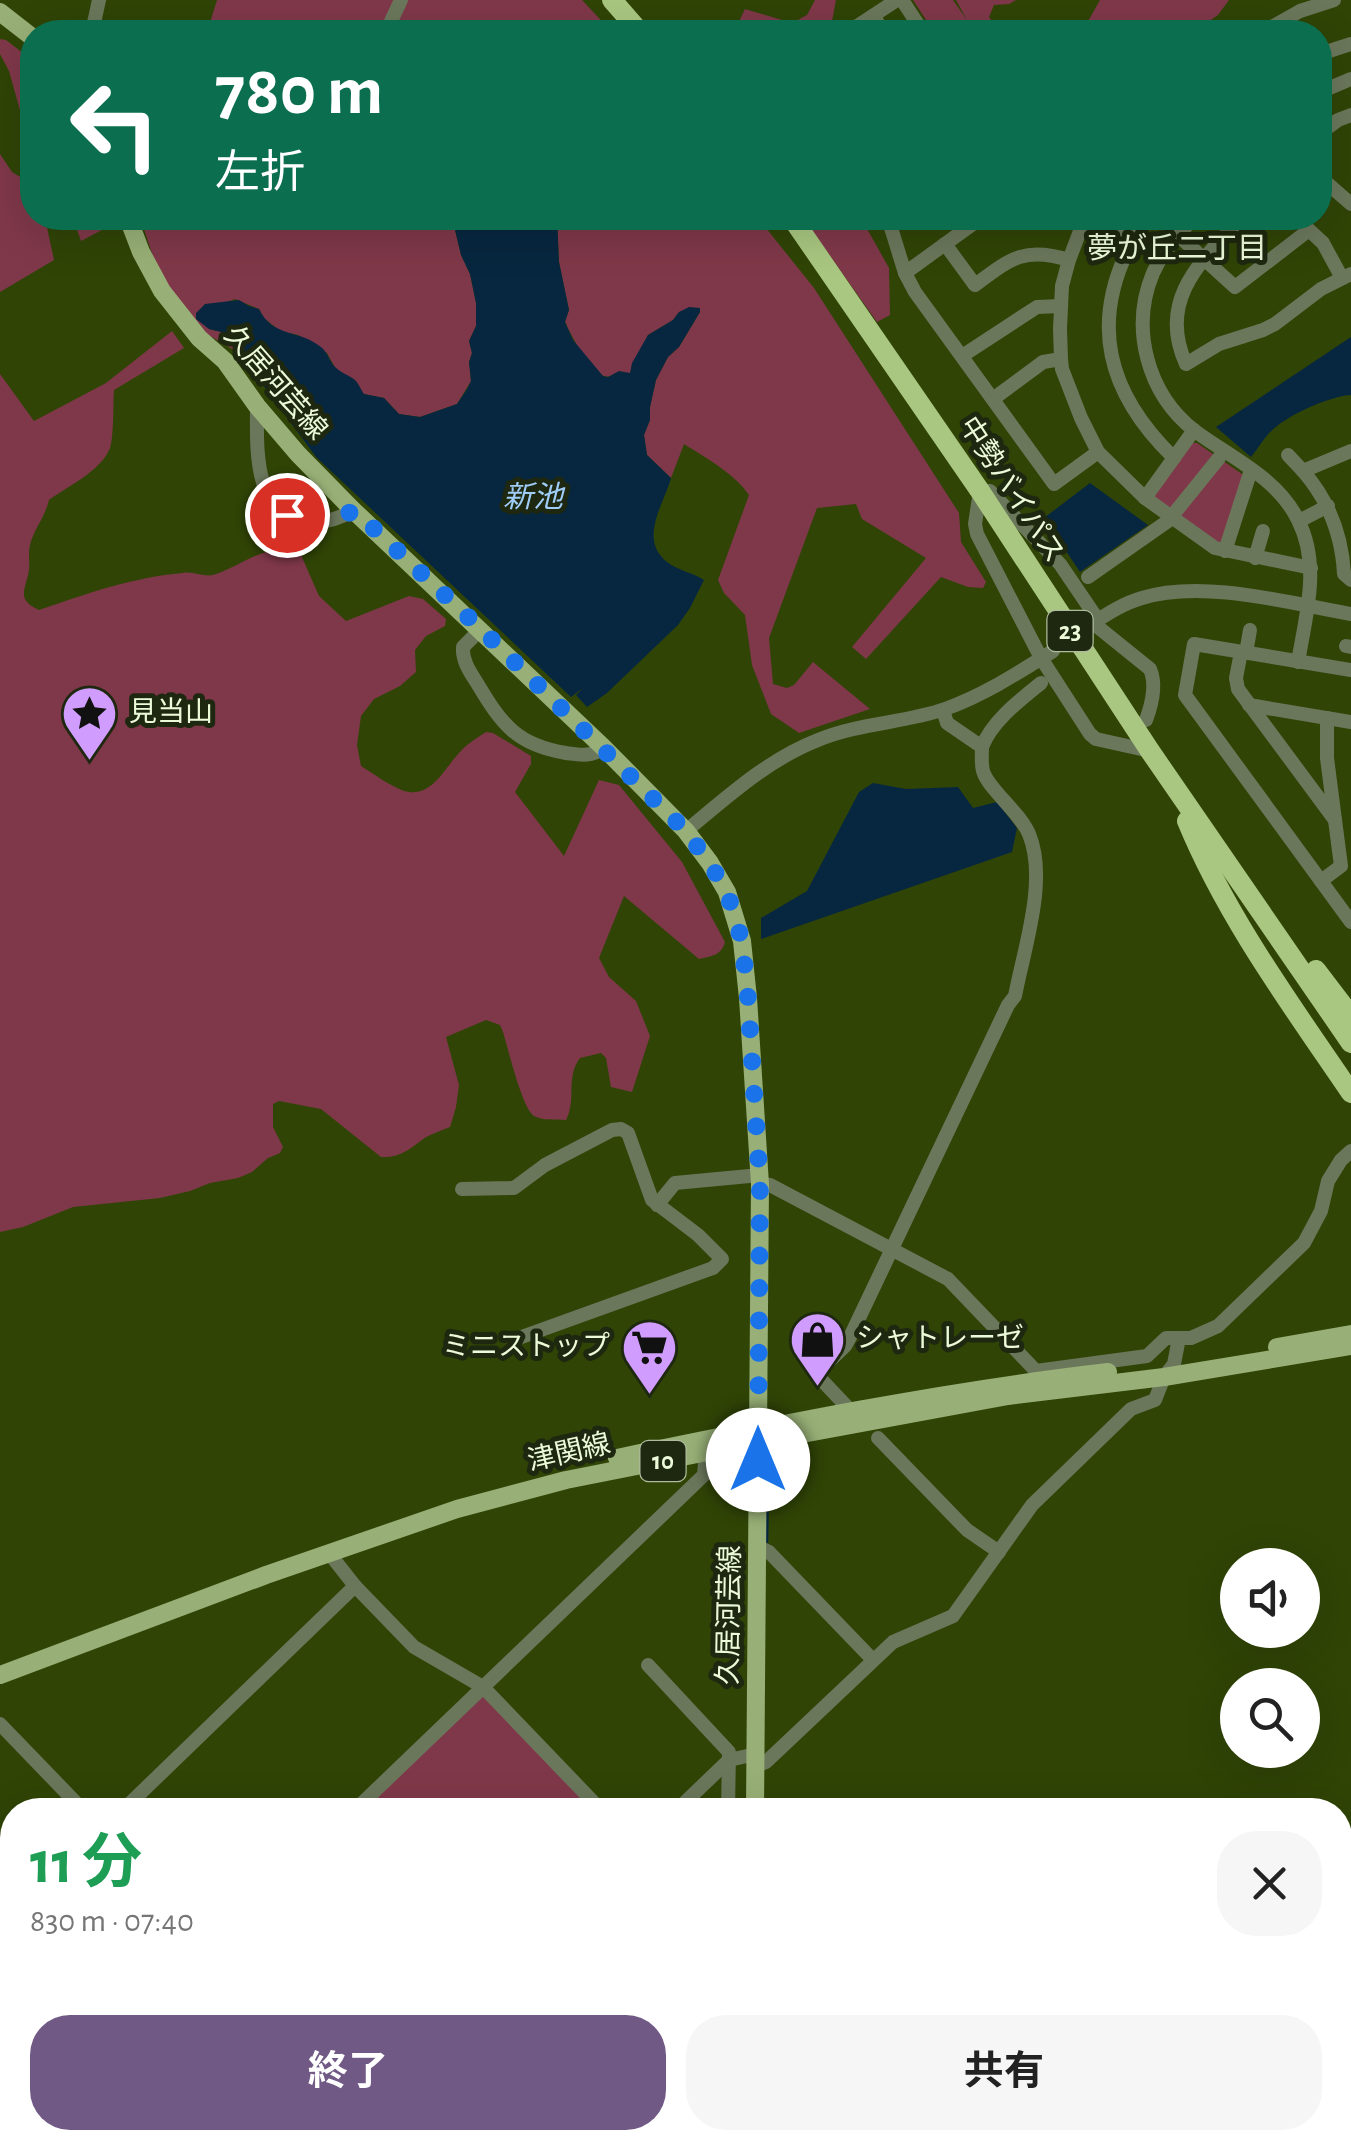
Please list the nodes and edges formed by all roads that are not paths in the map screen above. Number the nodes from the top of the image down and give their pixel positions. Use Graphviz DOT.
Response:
graph roads {
  1 [pos="612,0"];
  2 [pos="899,0"];
  3 [pos="1334,0"];
  4 [pos="1297,6"];
  5 [pos="874,16"];
  6 [pos="630,20"];
  7 [pos="868,20"];
  8 [pos="876,20"];
  9 [pos="133,230"];
  10 [pos="800,230"];
  11 [pos="896,230"];
  12 [pos="965,230"];
  13 [pos="1080,230"];
  14 [pos="1124,230"];
  15 [pos="1172,230"];
  16 [pos="1183,230"];
  17 [pos="1229,230"];
  18 [pos="1178,235"];
  19 [pos="945,244"];
  20 [pos="1203,258"];
  21 [pos="1069,260"];
  22 [pos="906,273"];
  23 [pos="1346,276"];
  24 [pos="1061,306"];
  25 [pos="962,356"];
  26 [pos="1062,360"];
  27 [pos="993,398"];
  28 [pos="256,406"];
  29 [pos="1194,430"];
  30 [pos="1351,451"];
  31 [pos="1098,452"];
  32 [pos="1288,455"];
  33 [pos="1174,458"];
  34 [pos="1219,458"];
  35 [pos="1251,470"];
  36 [pos="1303,471"];
  37 [pos="980,490"];
  38 [pos="1145,498"];
  39 [pos="1328,506"];
  40 [pos="354,510"];
  41 [pos="1171,518"];
  42 [pos="1299,521"];
  43 [pos="1263,531"];
  44 [pos="1225,551"];
  45 [pos="1254,558"];
  46 [pos="1311,568"];
  47 [pos="1088,577"];
  48 [pos="1351,580"];
  49 [pos="1308,606"];
  50 [pos="1351,614"];
  51 [pos="1092,623"];
  52 [pos="1197,626"];
  53 [pos="481,629"];
  54 [pos="1251,630"];
  55 [pos="1194,644"];
  56 [pos="1243,653"];
  57 [pos="1047,654"];
  58 [pos="1298,662"];
  59 [pos="1350,668"];
  60 [pos="1015,675"];
  61 [pos="1042,683"];
  62 [pos="1028,694"];
  63 [pos="1250,705"];
  64 [pos="942,710"];
  65 [pos="1328,718"];
  66 [pos="1146,720"];
  67 [pos="1351,722"];
  68 [pos="604,748"];
  69 [pos="982,748"];
  70 [pos="1150,751"];
  71 [pos="1172,782"];
  72 [pos="1336,820"];
  73 [pos="686,831"];
  74 [pos="1321,881"];
  75 [pos="1351,922"];
  76 [pos="1351,1016"];
  77 [pos="1351,1043"];
  78 [pos="1351,1092"];
  79 [pos="1351,1151"];
  80 [pos="760,1180"];
  81 [pos="462,1189"];
  82 [pos="656,1205"];
  83 [pos="892,1250"];
  84 [pos="1351,1334"];
  85 [pos="516,1338"];
  86 [pos="1179,1338"];
  87 [pos="1351,1346"];
  88 [pos="1169,1370"];
  89 [pos="850,1410"];
  90 [pos="758,1435"];
  91 [pos="878,1438"];
  92 [pos="706,1452"];
  93 [pos="764,1549"];
  94 [pos="1000,1552"];
  95 [pos="329,1553"];
  96 [pos="355,1586"];
  97 [pos="873,1660"];
  98 [pos="0,1662"];
  99 [pos="648,1666"];
  100 [pos="0,1675"];
  101 [pos="483,1687"];
  102 [pos="0,1724"];
  103 [pos="729,1760"];
  104 [pos="760,1761"];
  105 [pos="71,1798"];
  106 [pos="134,1798"];
  107 [pos="367,1798"];
  108 [pos="589,1798"];
  109 [pos="689,1798"];
  110 [pos="728,1798"];
  111 [pos="757,1798"];
  1 -- 6 [label="highway"];
  2 -- 5 [label="street"];
  3 -- 4 [label="street"];
  5 -- 7 [label="street"];
  5 -- 8 [label="street"];
  9 -- 28 [label="main road, 久居河芸線"];
  10 -- 37 [label="highway, 中勢バイパス / 23"];
  11 -- 22 [label="street"];
  12 -- 19 [label="street"];
  13 -- 21 [label="street"];
  14 -- 33 [label="street"];
  15 -- 18 [label="street"];
  16 -- 18 [label="street"];
  17 -- 20 [label="street"];
  18 -- 20 [label="street"];
  18 -- 29 [label="street"];
  19 -- 21 [label="street"];
  19 -- 22 [label="street"];
  20 -- 23 [label="street"];
  20 -- 23 [label="street"];
  21 -- 24 [label="street"];
  22 -- 25 [label="street"];
  24 -- 25 [label="street"];
  24 -- 26 [label="street"];
  25 -- 27 [label="street"];
  26 -- 27 [label="street"];
  26 -- 31 [label="street"];
  27 -- 31 [label="street"];
  28 -- 40 [label="main road, 久居河芸線"];
  28 -- 40 [label="street"];
  29 -- 33 [label="street"];
  29 -- 35 [label="street"];
  30 -- 36 [label="street"];
  31 -- 38 [label="street"];
  32 -- 36 [label="street"];
  33 -- 38 [label="street"];
  34 -- 41 [label="street"];
  35 -- 42 [label="street"];
  35 -- 44 [label="street"];
  36 -- 39 [label="street"];
  37 -- 51 [label="street"];
  37 -- 57 [label="street"];
  37 -- 70 [label="highway, 中勢バイパス / 23"];
  38 -- 41 [label="street"];
  39 -- 42 [label="street"];
  39 -- 48 [label="street"];
  40 -- 53 [label="main road, 久居河芸線"];
  41 -- 44 [label="street"];
  41 -- 47 [label="street"];
  42 -- 46 [label="street"];
  43 -- 45 [label="street"];
  44 -- 45 [label="street"];
  45 -- 46 [label="street"];
  46 -- 49 [label="street"];
  49 -- 50 [label="street"];
  49 -- 51 [label="street"];
  49 -- 58 [label="street"];
  51 -- 66 [label="street"];
  52 -- 55 [label="street"];
  53 -- 68 [label="main road, 久居河芸線"];
  53 -- 68 [label="street"];
  54 -- 56 [label="street"];
  55 -- 56 [label="street"];
  55 -- 74 [label="street"];
  56 -- 58 [label="street"];
  56 -- 63 [label="street"];
  57 -- 60 [label="street"];
  57 -- 70 [label="street"];
  58 -- 59 [label="street"];
  60 -- 62 [label="street"];
  60 -- 64 [label="street"];
  61 -- 62 [label="street"];
  62 -- 69 [label="street"];
  63 -- 65 [label="street"];
  63 -- 72 [label="street"];
  64 -- 69 [label="street"];
  64 -- 73 [label="street"];
  65 -- 67 [label="street"];
  65 -- 72 [label="street"];
  68 -- 73 [label="main road, 久居河芸線"];
  69 -- 83 [label="street"];
  70 -- 71 [label="highway, 中勢バイパス / 23"];
  71 -- 76 [label="highway"];
  71 -- 77 [label="highway, 中勢バイパス / 23"];
  71 -- 78 [label="highway"];
  72 -- 74 [label="street"];
  73 -- 80 [label="main road, 久居河芸線"];
  74 -- 75 [label="street"];
  79 -- 86 [label="street"];
  80 -- 82 [label="street"];
  80 -- 83 [label="street"];
  80 -- 90 [label="main road, 久居河芸線"];
  81 -- 82 [label="street"];
  82 -- 85 [label="street"];
  83 -- 86 [label="street"];
  83 -- 89 [label="street"];
  84 -- 88 [label="main road, 津関線 / 10"];
  86 -- 88 [label="street"];
  87 -- 88 [label="main road, 津関線 / 10"];
  88 -- 89 [label="main road, 津関線 / 10"];
  88 -- 90 [label="main road, 津関線 / 10"];
  88 -- 94 [label="street"];
  89 -- 90 [label="main road, 津関線 / 10"];
  90 -- 92 [label="main road, 津関線 / 10"];
  90 -- 93 [label="main road, 久居河芸線"];
  90 -- 98 [label="main road, 津関線 / 10"];
  91 -- 94 [label="street"];
  92 -- 95 [label="main road, 津関線 / 10"];
  92 -- 101 [label="street"];
  93 -- 97 [label="street"];
  93 -- 104 [label="main road, 久居河芸線"];
  94 -- 97 [label="street"];
  95 -- 96 [label="street"];
  95 -- 100 [label="main road, 津関線 / 10"];
  96 -- 101 [label="street"];
  96 -- 106 [label="street"];
  97 -- 104 [label="street"];
  99 -- 103 [label="street"];
  101 -- 107 [label="street"];
  101 -- 108 [label="street"];
  102 -- 105 [label="street"];
  103 -- 104 [label="street"];
  103 -- 109 [label="street"];
  103 -- 110 [label="street"];
  104 -- 111 [label="main road, 久居河芸線"];
}
